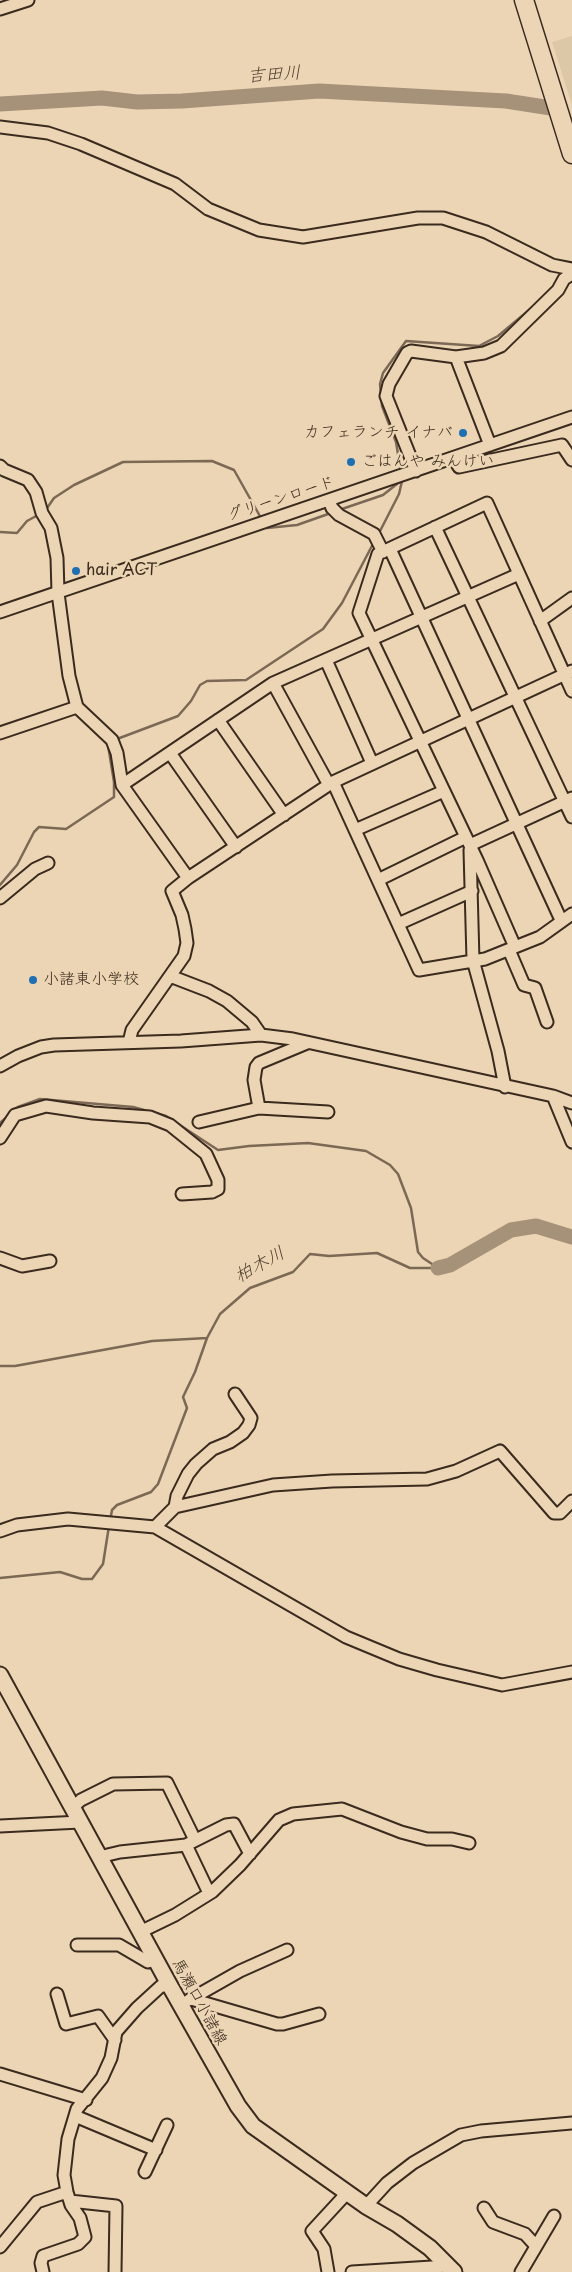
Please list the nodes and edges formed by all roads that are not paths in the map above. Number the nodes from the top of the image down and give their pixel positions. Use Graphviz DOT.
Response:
graph roads {
  1 [pos="28,0"];
  2 [pos="524,0"];
  3 [pos="0,9"];
  4 [pos="0,127"];
  5 [pos="572,154"];
  6 [pos="572,269"];
  7 [pos="572,274"];
  8 [pos="456,357"];
  9 [pos="572,417"];
  10 [pos="490,445"];
  11 [pos="453,458"];
  12 [pos="572,460"];
  13 [pos="0,466"];
  14 [pos="416,471"];
  15 [pos="329,500"];
  16 [pos="435,527"];
  17 [pos="386,550"];
  18 [pos="519,574"];
  19 [pos="58,593"];
  20 [pos="468,597"];
  21 [pos="572,598"];
  22 [pos="0,612"];
  23 [pos="421,618"];
  24 [pos="540,621"];
  25 [pos="371,640"];
  26 [pos="326,660"];
  27 [pos="568,673"];
  28 [pos="273,683"];
  29 [pos="572,691"];
  30 [pos="516,697"];
  31 [pos="77,707"];
  32 [pos="468,718"];
  33 [pos="218,720"];
  34 [pos="0,733"];
  35 [pos="420,741"];
  36 [pos="170,753"];
  37 [pos="372,763"];
  38 [pos="331,783"];
  39 [pos="122,785"];
  40 [pos="444,791"];
  41 [pos="568,800"];
  42 [pos="284,815"];
  43 [pos="572,817"];
  44 [pos="517,824"];
  45 [pos="355,830"];
  46 [pos="468,841"];
  47 [pos="236,847"];
  48 [pos="48,863"];
  49 [pos="188,878"];
  50 [pos="378,880"];
  51 [pos="472,891"];
  52 [pos="0,898"];
  53 [pos="572,914"];
  54 [pos="561,920"];
  55 [pos="398,924"];
  56 [pos="512,949"];
  57 [pos="474,960"];
  58 [pos="170,976"];
  59 [pos="547,1022"];
  60 [pos="261,1035"];
  61 [pos="129,1042"];
  62 [pos="307,1043"];
  63 [pos="0,1066"];
  64 [pos="505,1087"];
  65 [pos="553,1096"];
  66 [pos="572,1103"];
  67 [pos="259,1108"];
  68 [pos="328,1112"];
  69 [pos="199,1122"];
  70 [pos="0,1138"];
  71 [pos="572,1142"];
  72 [pos="182,1194"];
  73 [pos="0,1258"];
  74 [pos="50,1261"];
  75 [pos="236,1394"];
  76 [pos="572,1501"];
  77 [pos="175,1507"];
  78 [pos="155,1527"];
  79 [pos="0,1531"];
  80 [pos="572,1672"];
  81 [pos="0,1675"];
  82 [pos="72,1808"];
  83 [pos="80,1822"];
  84 [pos="0,1826"];
  85 [pos="190,1842"];
  86 [pos="469,1842"];
  87 [pos="250,1854"];
  88 [pos="99,1857"];
  89 [pos="209,1893"];
  90 [pos="140,1932"];
  91 [pos="77,1944"];
  92 [pos="287,1950"];
  93 [pos="155,1959"];
  94 [pos="170,1986"];
  95 [pos="57,1994"];
  96 [pos="186,2002"];
  97 [pos="319,2014"];
  98 [pos="115,2040"];
  99 [pos="0,2074"];
  100 [pos="86,2100"];
  101 [pos="75,2116"];
  102 [pos="572,2123"];
  103 [pos="167,2126"];
  104 [pos="156,2150"];
  105 [pos="145,2172"];
  106 [pos="347,2192"];
  107 [pos="68,2196"];
  108 [pos="366,2206"];
  109 [pos="484,2208"];
  110 [pos="554,2216"];
  111 [pos="536,2246"];
  112 [pos="0,2247"];
  113 [pos="451,2269"];
  114 [pos="43,2272"];
  115 [pos="115,2272"];
  116 [pos="328,2272"];
  117 [pos="352,2272"];
  118 [pos="521,2272"];
  1 -- 3 [label="street"];
  2 -- 5 [label="highway"];
  4 -- 6 [label="street"];
  7 -- 8 [label="street"];
  8 -- 10 [label="street"];
  8 -- 14 [label="street"];
  9 -- 10 [label="street, グリーンロード"];
  10 -- 11 [label="street, グリーンロード"];
  11 -- 12 [label="street"];
  11 -- 14 [label="street, グリーンロード"];
  13 -- 19 [label="street"];
  14 -- 15 [label="street, グリーンロード"];
  15 -- 17 [label="street"];
  15 -- 19 [label="street, グリーンロード"];
  16 -- 17 [label="street"];
  16 -- 18 [label="street"];
  16 -- 20 [label="street"];
  17 -- 23 [label="street"];
  17 -- 25 [label="street"];
  18 -- 20 [label="street"];
  18 -- 24 [label="street"];
  19 -- 22 [label="street, グリーンロード"];
  19 -- 31 [label="street"];
  20 -- 23 [label="street"];
  20 -- 30 [label="street"];
  21 -- 24 [label="street"];
  23 -- 25 [label="street"];
  23 -- 32 [label="street"];
  24 -- 27 [label="street"];
  25 -- 26 [label="street"];
  25 -- 35 [label="street"];
  26 -- 28 [label="street"];
  26 -- 37 [label="street"];
  27 -- 29 [label="street"];
  27 -- 30 [label="street"];
  28 -- 33 [label="street"];
  28 -- 38 [label="street"];
  30 -- 32 [label="street"];
  30 -- 41 [label="street"];
  31 -- 34 [label="street"];
  31 -- 39 [label="street"];
  32 -- 35 [label="street"];
  32 -- 44 [label="street"];
  33 -- 36 [label="street"];
  33 -- 42 [label="street"];
  35 -- 37 [label="street"];
  35 -- 40 [label="street"];
  36 -- 39 [label="street"];
  36 -- 47 [label="street"];
  37 -- 38 [label="street"];
  38 -- 42 [label="street"];
  38 -- 45 [label="street"];
  39 -- 49 [label="street"];
  40 -- 45 [label="street"];
  40 -- 46 [label="street"];
  41 -- 43 [label="street"];
  41 -- 44 [label="street"];
  42 -- 47 [label="street"];
  44 -- 46 [label="street"];
  44 -- 54 [label="street"];
  45 -- 50 [label="street"];
  46 -- 50 [label="street"];
  46 -- 51 [label="street"];
  46 -- 56 [label="street"];
  47 -- 49 [label="street"];
  48 -- 52 [label="street"];
  49 -- 58 [label="street"];
  50 -- 55 [label="street"];
  51 -- 55 [label="street"];
  51 -- 57 [label="street"];
  53 -- 54 [label="street"];
  54 -- 56 [label="street"];
  55 -- 57 [label="street"];
  56 -- 57 [label="street"];
  56 -- 59 [label="street"];
  57 -- 64 [label="street"];
  58 -- 60 [label="street"];
  58 -- 61 [label="street"];
  60 -- 61 [label="street"];
  60 -- 62 [label="street"];
  61 -- 63 [label="street"];
  62 -- 64 [label="street"];
  62 -- 67 [label="street"];
  64 -- 65 [label="street"];
  65 -- 66 [label="street"];
  65 -- 71 [label="street"];
  67 -- 68 [label="street"];
  67 -- 69 [label="street"];
  70 -- 72 [label="street"];
  73 -- 74 [label="street"];
  75 -- 77 [label="street"];
  76 -- 77 [label="street"];
  77 -- 78 [label="street"];
  78 -- 79 [label="street"];
  78 -- 80 [label="street"];
  81 -- 82 [label="main road, 馬瀬口小諸線"];
  82 -- 83 [label="main road, 馬瀬口小諸線"];
  82 -- 85 [label="street"];
  83 -- 84 [label="street"];
  83 -- 88 [label="main road, 馬瀬口小諸線"];
  85 -- 87 [label="street"];
  85 -- 88 [label="street"];
  85 -- 89 [label="street"];
  86 -- 87 [label="street"];
  87 -- 89 [label="street"];
  88 -- 90 [label="main road, 馬瀬口小諸線"];
  89 -- 90 [label="street"];
  90 -- 93 [label="main road, 馬瀬口小諸線"];
  91 -- 93 [label="street"];
  92 -- 96 [label="street"];
  93 -- 94 [label="main road, 馬瀬口小諸線"];
  94 -- 96 [label="main road, 馬瀬口小諸線"];
  94 -- 98 [label="street"];
  95 -- 98 [label="street"];
  96 -- 97 [label="street"];
  96 -- 106 [label="main road, 馬瀬口小諸線"];
  98 -- 100 [label="street"];
  99 -- 100 [label="street"];
  100 -- 101 [label="street"];
  101 -- 104 [label="street"];
  101 -- 107 [label="street"];
  102 -- 108 [label="street"];
  103 -- 104 [label="street"];
  104 -- 105 [label="street"];
  106 -- 108 [label="main road, 馬瀬口小諸線"];
  106 -- 116 [label="street"];
  107 -- 112 [label="street"];
  107 -- 114 [label="street"];
  107 -- 115 [label="street"];
  108 -- 113 [label="main road, 馬瀬口小諸線"];
  109 -- 111 [label="street"];
  110 -- 111 [label="street"];
  111 -- 118 [label="street"];
  113 -- 117 [label="street"];
}
